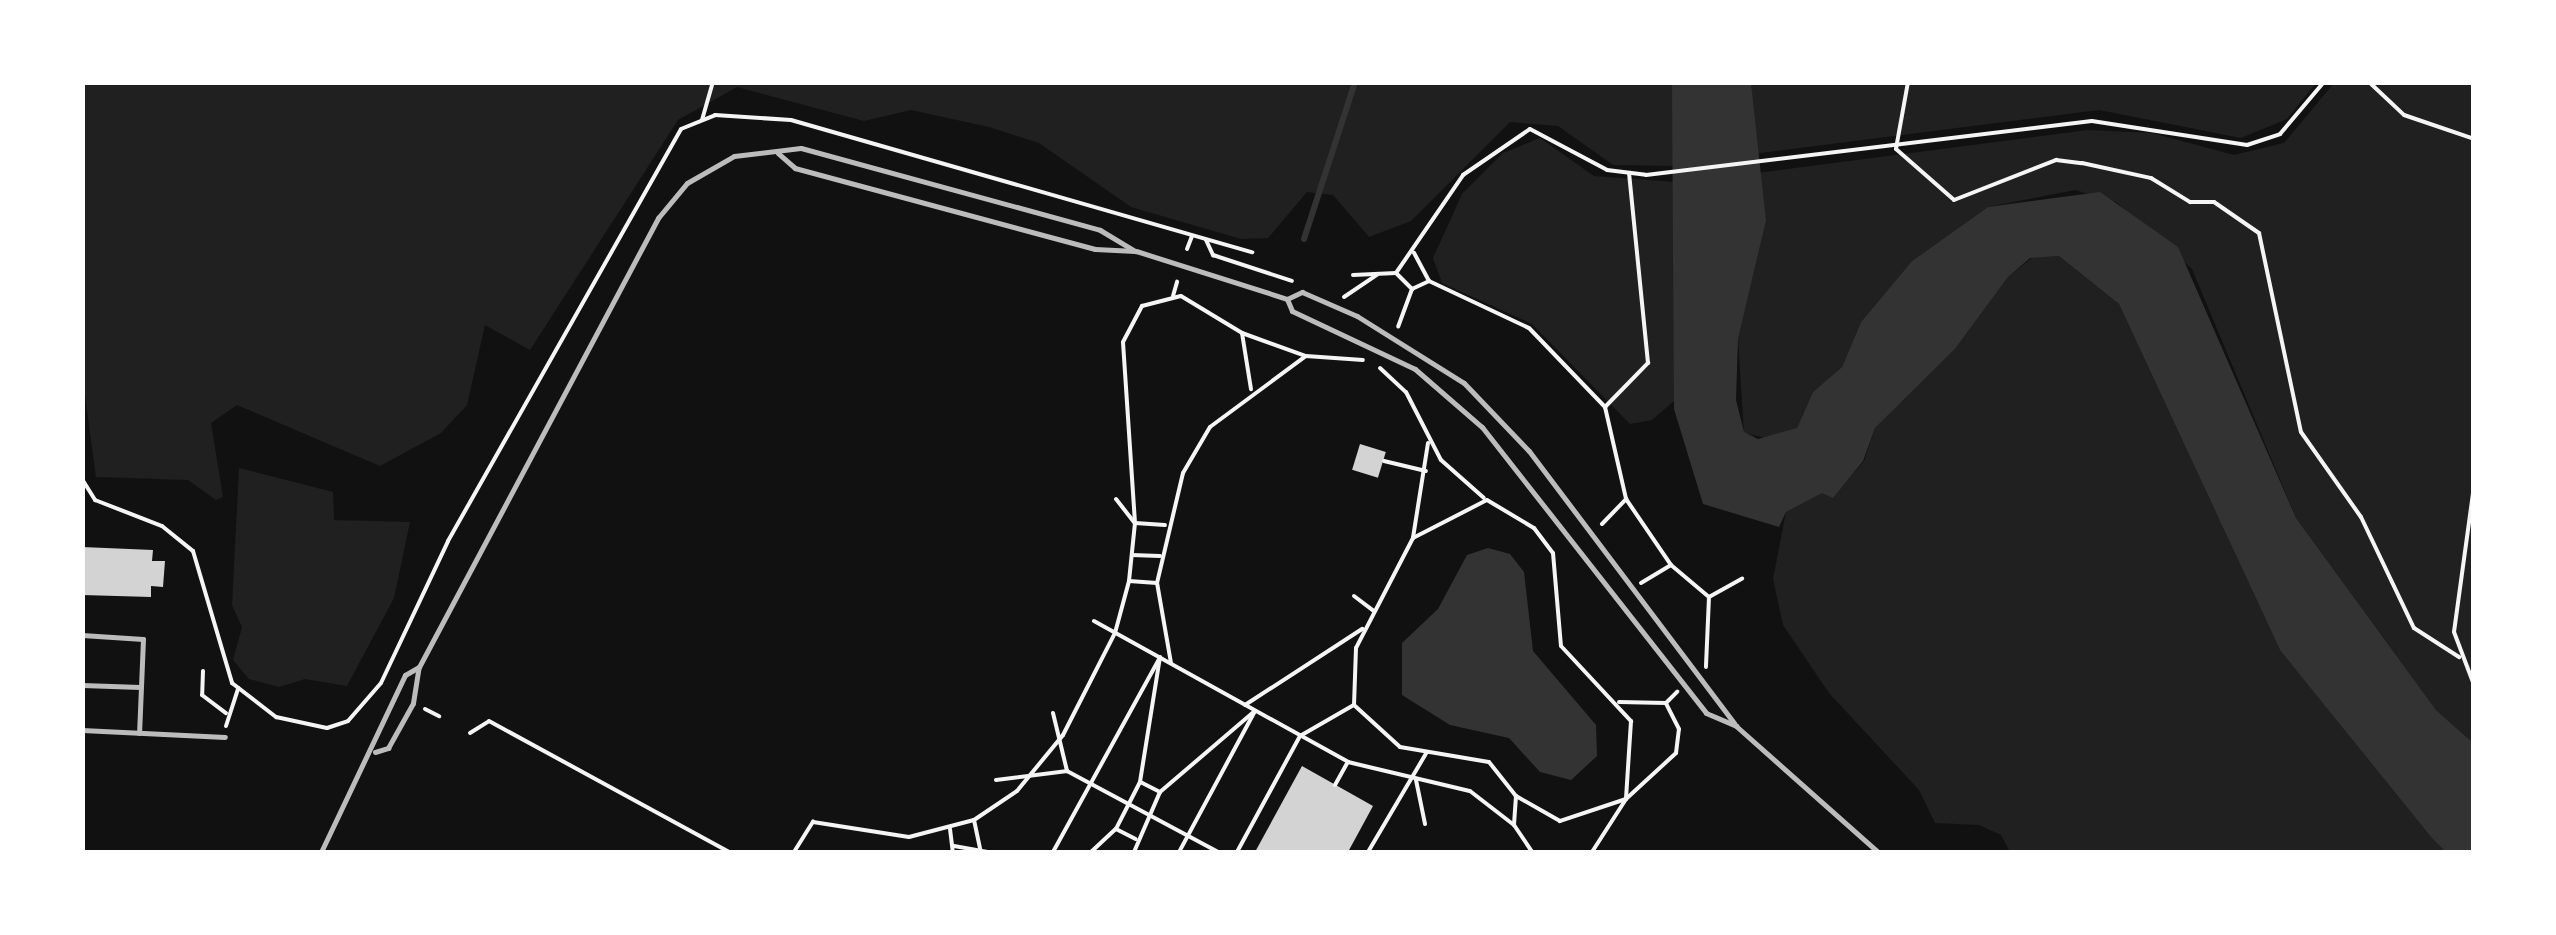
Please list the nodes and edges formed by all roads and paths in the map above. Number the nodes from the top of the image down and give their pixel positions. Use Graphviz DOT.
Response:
graph roads {
  1 [pos="713,82"];
  2 [pos="1908,82"];
  3 [pos="2324,82"];
  4 [pos="2370,82"];
  5 [pos="702,120"];
  6 [pos="2474,139"];
  7 [pos="1896,148"];
  8 [pos="778,153"];
  9 [pos="1629,174"];
  10 [pos="1192,236"];
  11 [pos="1188,249"];
  12 [pos="1135,251"];
  13 [pos="1252,252"];
  14 [pos="1414,252"];
  15 [pos="1396,273"];
  16 [pos="1353,275"];
  17 [pos="1377,275"];
  18 [pos="1428,281"];
  19 [pos="1177,282"];
  20 [pos="1306,286"];
  21 [pos="1412,289"];
  22 [pos="1324,292"];
  23 [pos="1173,296"];
  24 [pos="1287,300"];
  25 [pos="1398,327"];
  26 [pos="1242,333"];
  27 [pos="1306,356"];
  28 [pos="1251,389"];
  29 [pos="1606,408"];
  30 [pos="1428,443"];
  31 [pos="1384,461"];
  32 [pos="1426,471"];
  33 [pos="2474,486"];
  34 [pos="1116,499"];
  35 [pos="1626,499"];
  36 [pos="1487,500"];
  37 [pos="1135,522"];
  38 [pos="1166,525"];
  39 [pos="1591,532"];
  40 [pos="1413,538"];
  41 [pos="1132,555"];
  42 [pos="1160,556"];
  43 [pos="1671,565"];
  44 [pos="1742,579"];
  45 [pos="1129,581"];
  46 [pos="1157,583"];
  47 [pos="1633,588"];
  48 [pos="1354,596"];
  49 [pos="1709,597"];
  50 [pos="1374,611"];
  51 [pos="1094,621"];
  52 [pos="1364,628"];
  53 [pos="1115,633"];
  54 [pos="82,635"];
  55 [pos="1160,657"];
  56 [pos="2459,657"];
  57 [pos="1172,664"];
  58 [pos="1706,666"];
  59 [pos="419,667"];
  60 [pos="203,670"];
  61 [pos="82,685"];
  62 [pos="2474,685"];
  63 [pos="140,688"];
  64 [pos="238,688"];
  65 [pos="1679,691"];
  66 [pos="1619,702"];
  67 [pos="1666,703"];
  68 [pos="1354,704"];
  69 [pos="1245,705"];
  70 [pos="420,706"];
  71 [pos="1256,711"];
  72 [pos="226,712"];
  73 [pos="1052,712"];
  74 [pos="439,716"];
  75 [pos="1736,726"];
  76 [pos="82,730"];
  77 [pos="138,732"];
  78 [pos="470,734"];
  79 [pos="1062,735"];
  80 [pos="225,736"];
  81 [pos="1300,736"];
  82 [pos="374,752"];
  83 [pos="1427,752"];
  84 [pos="1348,762"];
  85 [pos="1036,772"];
  86 [pos="1067,772"];
  87 [pos="1416,779"];
  88 [pos="996,780"];
  89 [pos="1140,782"];
  90 [pos="1090,784"];
  91 [pos="1335,785"];
  92 [pos="1160,792"];
  93 [pos="1516,796"];
  94 [pos="1626,799"];
  95 [pos="1129,805"];
  96 [pos="1148,815"];
  97 [pos="974,820"];
  98 [pos="1425,824"];
  99 [pos="1514,824"];
  100 [pos="950,829"];
  101 [pos="1116,829"];
  102 [pos="1188,836"];
  103 [pos="1136,839"];
  104 [pos="714,844"];
  105 [pos="980,849"];
  106 [pos="954,850"];
  107 [pos="321,852"];
  108 [pos="710,852"];
  109 [pos="729,852"];
  110 [pos="794,852"];
  111 [pos="987,852"];
  112 [pos="1053,852"];
  113 [pos="1090,852"];
  114 [pos="1134,852"];
  115 [pos="1179,852"];
  116 [pos="1218,852"];
  117 [pos="1237,852"];
  118 [pos="1368,852"];
  119 [pos="1532,852"];
  120 [pos="1592,852"];
  121 [pos="1878,852"];
  1 -- 5 [label="path"];
  2 -- 7 [label="path"];
  3 -- 7 [label="path"];
  4 -- 6 [label="path"];
  7 -- 9 [label="path"];
  7 -- 56 [label="path"];
  8 -- 12 [label="lane"];
  8 -- 12 [label="lane"];
  8 -- 59 [label="lane"];
  9 -- 14 [label="path"];
  9 -- 29 [label="path"];
  10 -- 11 [label="path"];
  12 -- 24 [label="lane"];
  13 -- 20 [label="path"];
  14 -- 15 [label="path"];
  14 -- 18 [label="path"];
  15 -- 17 [label="path"];
  15 -- 21 [label="path"];
  16 -- 17 [label="path"];
  17 -- 22 [label="path"];
  18 -- 21 [label="path"];
  18 -- 29 [label="path"];
  19 -- 23 [label="path"];
  21 -- 25 [label="path"];
  23 -- 26 [label="path"];
  23 -- 37 [label="path"];
  24 -- 39 [label="lane"];
  24 -- 75 [label="lane"];
  26 -- 27 [label="path"];
  26 -- 28 [label="path"];
  27 -- 28 [label="path"];
  27 -- 30 [label="path"];
  28 -- 38 [label="path"];
  29 -- 35 [label="path"];
  30 -- 32 [label="path"];
  30 -- 36 [label="path"];
  31 -- 32 [label="path"];
  32 -- 40 [label="path"];
  33 -- 56 [label="path"];
  34 -- 37 [label="path"];
  35 -- 39 [label="path"];
  35 -- 43 [label="path"];
  36 -- 40 [label="path"];
  36 -- 66 [label="path"];
  37 -- 38 [label="path"];
  37 -- 41 [label="path"];
  38 -- 42 [label="path"];
  39 -- 47 [label="lane"];
  40 -- 50 [label="path"];
  41 -- 42 [label="path"];
  41 -- 45 [label="path"];
  42 -- 46 [label="path"];
  43 -- 47 [label="path"];
  43 -- 49 [label="path"];
  44 -- 49 [label="path"];
  45 -- 46 [label="path"];
  45 -- 53 [label="path"];
  46 -- 57 [label="path"];
  47 -- 75 [label="lane"];
  48 -- 50 [label="path"];
  49 -- 58 [label="path"];
  50 -- 52 [label="path"];
  51 -- 53 [label="path"];
  52 -- 68 [label="path"];
  52 -- 69 [label="path"];
  53 -- 55 [label="path"];
  53 -- 79 [label="path"];
  54 -- 63 [label="lane"];
  55 -- 57 [label="path"];
  55 -- 89 [label="path"];
  55 -- 90 [label="path"];
  56 -- 62 [label="path"];
  57 -- 69 [label="path"];
  59 -- 82 [label="lane"];
  59 -- 82 [label="lane"];
  60 -- 72 [label="path"];
  61 -- 63 [label="lane"];
  63 -- 77 [label="lane"];
  64 -- 72 [label="path"];
  65 -- 67 [label="path"];
  66 -- 67 [label="path"];
  66 -- 94 [label="path"];
  67 -- 94 [label="path"];
  68 -- 81 [label="path"];
  68 -- 83 [label="path"];
  69 -- 71 [label="path"];
  70 -- 74 [label="path"];
  71 -- 81 [label="path"];
  71 -- 92 [label="path"];
  71 -- 102 [label="path"];
  72 -- 80 [label="path"];
  73 -- 79 [label="path"];
  75 -- 121 [label="lane"];
  76 -- 77 [label="lane"];
  77 -- 80 [label="lane"];
  78 -- 104 [label="path"];
  79 -- 85 [label="path"];
  79 -- 86 [label="path"];
  81 -- 84 [label="path"];
  81 -- 117 [label="path"];
  82 -- 107 [label="lane"];
  83 -- 87 [label="path"];
  83 -- 93 [label="path"];
  84 -- 87 [label="path"];
  84 -- 91 [label="path"];
  85 -- 86 [label="path"];
  85 -- 88 [label="path"];
  85 -- 97 [label="path"];
  86 -- 90 [label="path"];
  87 -- 98 [label="path"];
  87 -- 99 [label="path"];
  87 -- 118 [label="path"];
  89 -- 92 [label="path"];
  89 -- 95 [label="path"];
  90 -- 95 [label="path"];
  90 -- 112 [label="path"];
  92 -- 96 [label="path"];
  93 -- 94 [label="path"];
  93 -- 99 [label="path"];
  94 -- 120 [label="path"];
  95 -- 96 [label="path"];
  95 -- 101 [label="path"];
  96 -- 102 [label="path"];
  96 -- 103 [label="path"];
  97 -- 100 [label="path"];
  97 -- 105 [label="path"];
  99 -- 119 [label="path"];
  100 -- 106 [label="path"];
  100 -- 110 [label="path"];
  101 -- 103 [label="path"];
  101 -- 113 [label="path"];
  102 -- 115 [label="path"];
  102 -- 116 [label="path"];
  103 -- 114 [label="path"];
  104 -- 108 [label="path"];
  104 -- 109 [label="path"];
  105 -- 106 [label="path"];
  105 -- 111 [label="path"];
}
